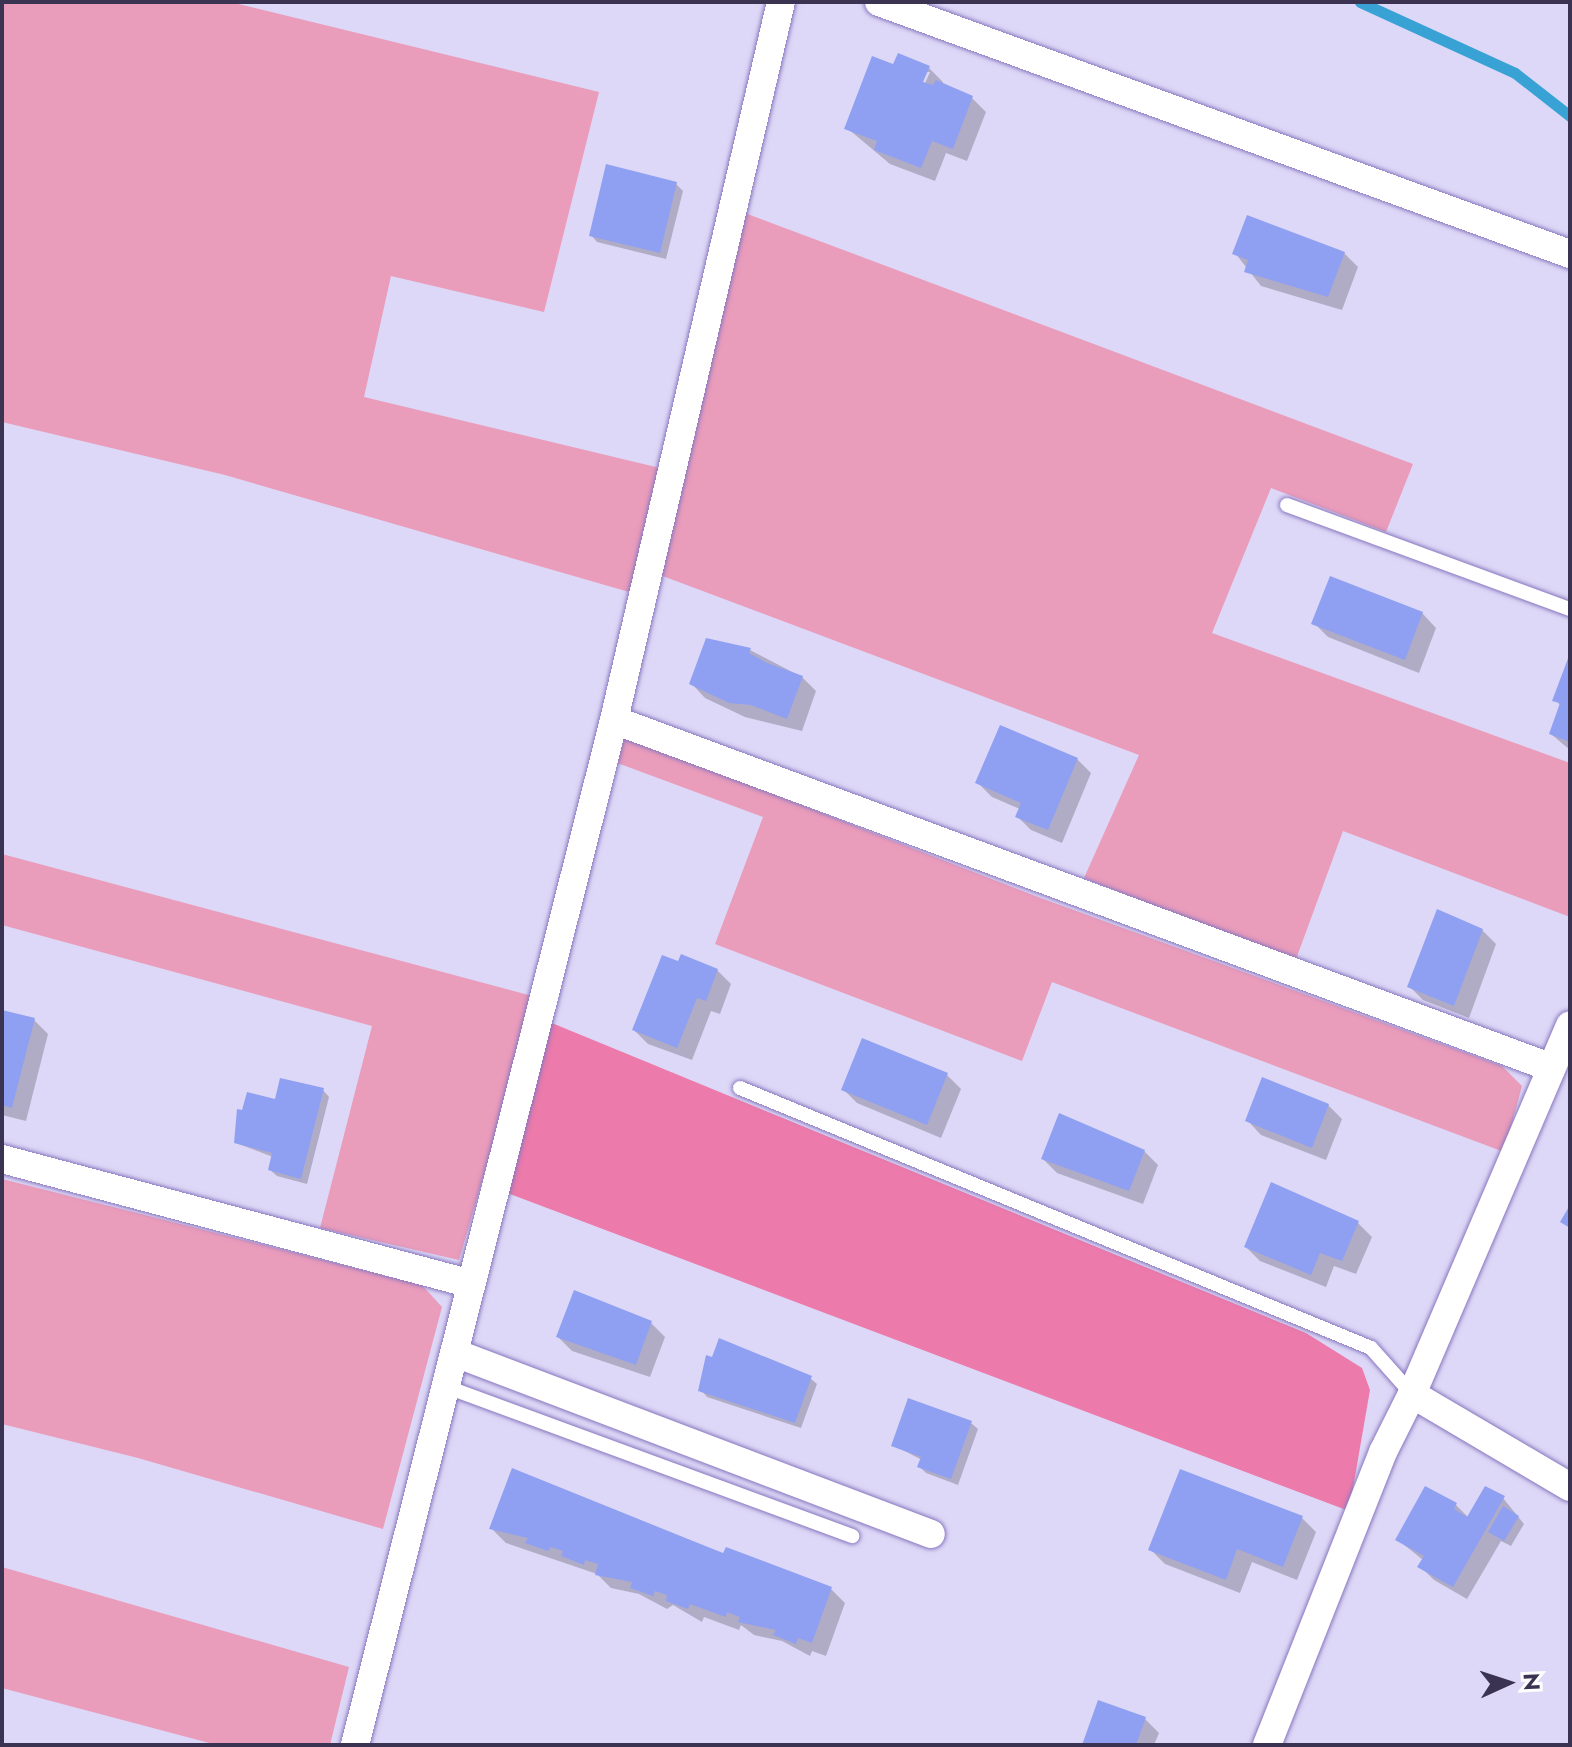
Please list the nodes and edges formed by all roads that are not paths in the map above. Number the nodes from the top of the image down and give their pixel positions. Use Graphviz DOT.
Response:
graph roads {
  1 [pos="781,2"];
  2 [pos="879,2"];
  3 [pos="1570,254"];
  4 [pos="1287,505"];
  5 [pos="1570,609"];
  6 [pos="614,720"];
  7 [pos="1570,1025"];
  8 [pos="1552,1068"];
  9 [pos="740,1088"];
  10 [pos="2,1159"];
  11 [pos="472,1284"];
  12 [pos="455,1353"];
  13 [pos="447,1387"];
  14 [pos="1412,1394"];
  15 [pos="1570,1487"];
  16 [pos="931,1534"];
  17 [pos="852,1536"];
  18 [pos="355,1745"];
  19 [pos="1267,1745"];
  1 -- 6 [label="street"];
  2 -- 3 [label="street"];
  4 -- 5 [label="lane"];
  6 -- 8 [label="street"];
  6 -- 11 [label="street"];
  7 -- 8 [label="street"];
  8 -- 14 [label="street"];
  9 -- 14 [label="lane"];
  10 -- 11 [label="street"];
  11 -- 12 [label="street"];
  12 -- 13 [label="street"];
  12 -- 16 [label="street"];
  13 -- 17 [label="lane"];
  13 -- 18 [label="street"];
  14 -- 15 [label="street"];
  14 -- 19 [label="street"];
}
